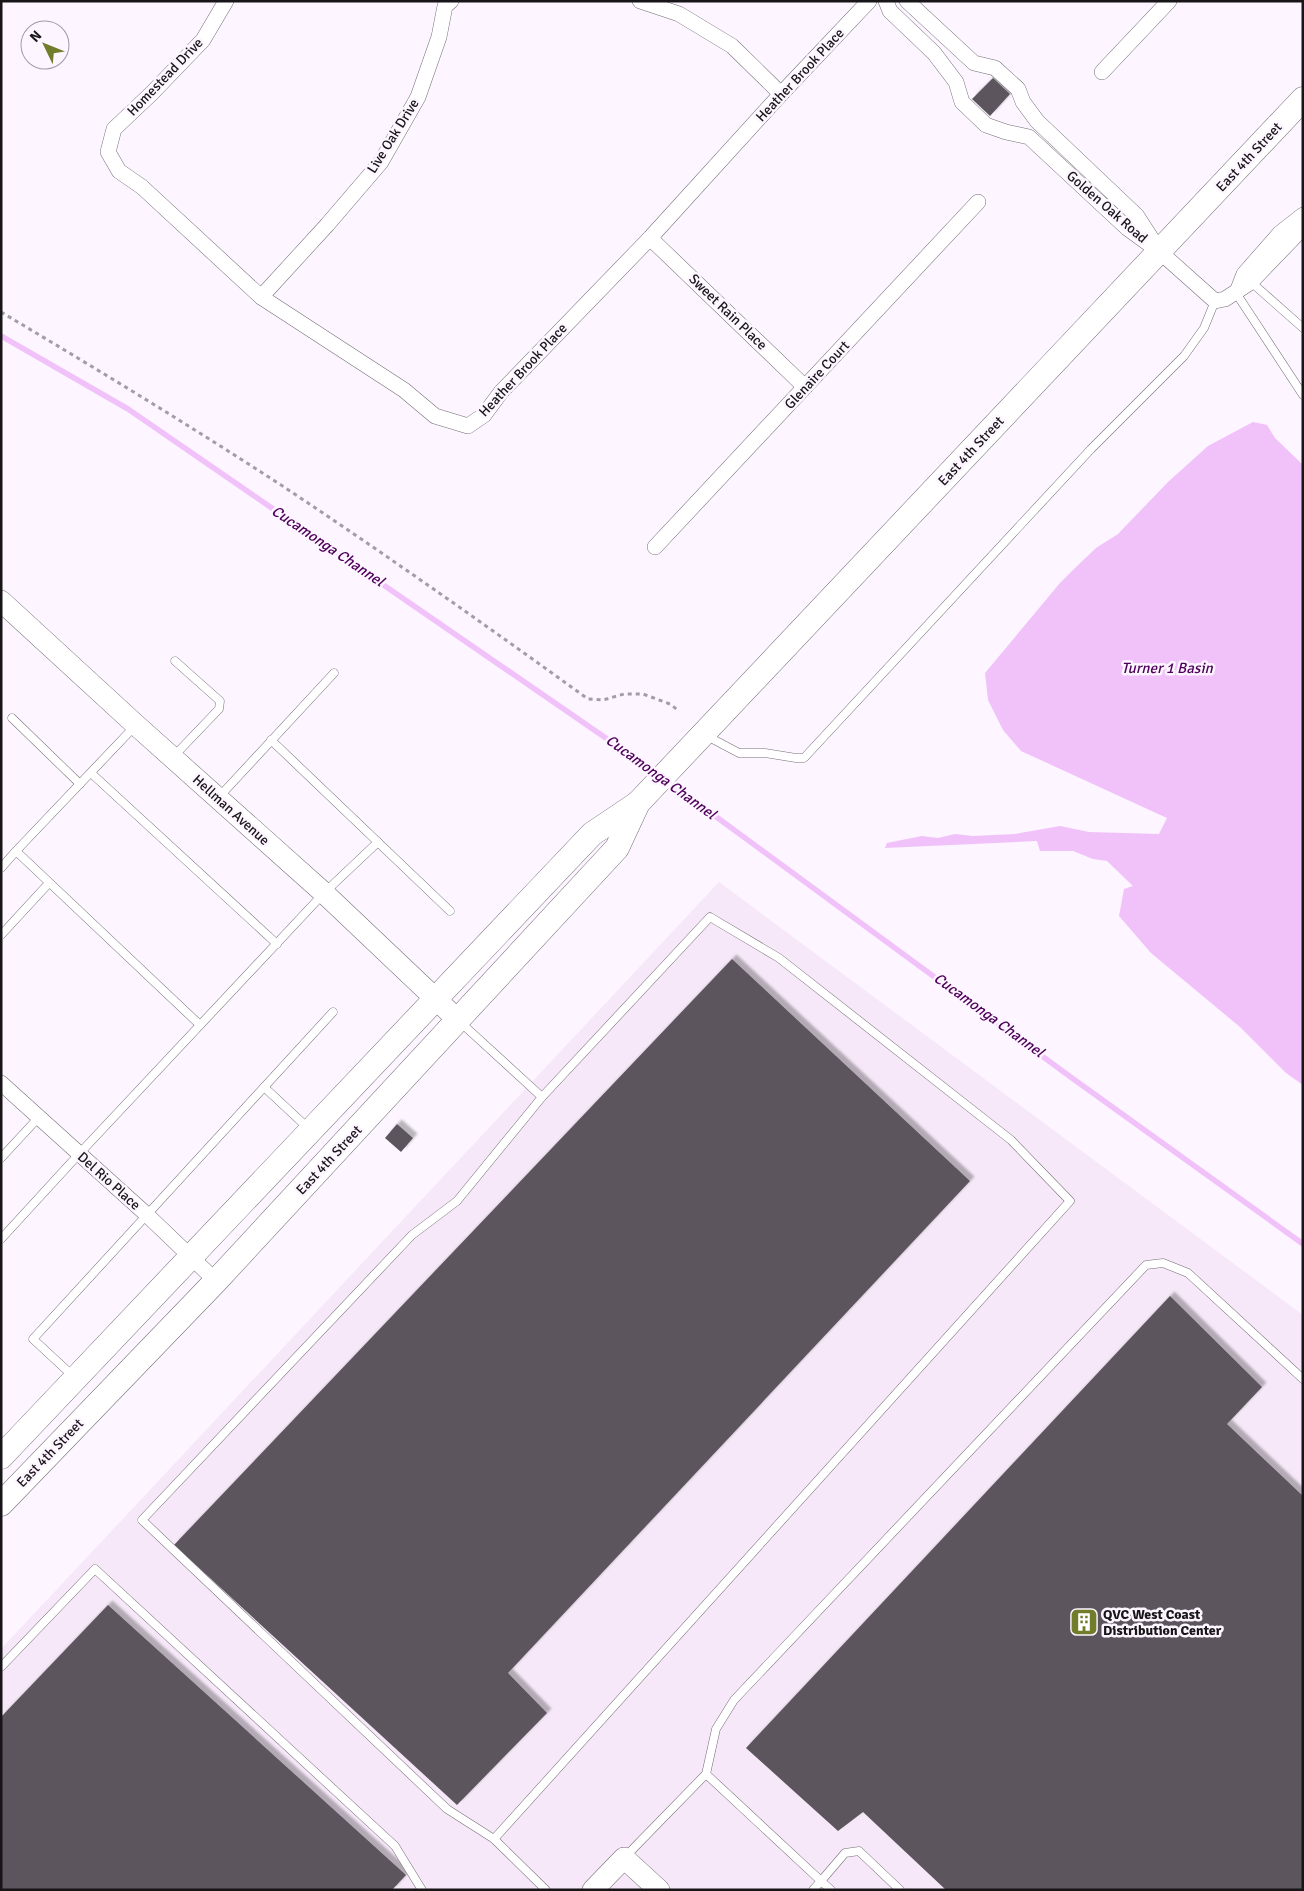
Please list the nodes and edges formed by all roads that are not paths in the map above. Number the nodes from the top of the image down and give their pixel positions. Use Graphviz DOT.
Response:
graph roads {
  1 [pos="226,1"];
  2 [pos="451,1"];
  3 [pos="640,1"];
  4 [pos="870,1"];
  5 [pos="886,1"];
  6 [pos="906,1"];
  7 [pos="1169,1"];
  8 [pos="1102,72"];
  9 [pos="781,94"];
  10 [pos="1303,99"];
  11 [pos="108,152"];
  12 [pos="978,202"];
  13 [pos="1303,215"];
  14 [pos="1303,228"];
  15 [pos="650,238"];
  16 [pos="1282,239"];
  17 [pos="1160,252"];
  18 [pos="1251,282"];
  19 [pos="1236,293"];
  20 [pos="261,296"];
  21 [pos="1215,301"];
  22 [pos="1303,328"];
  23 [pos="805,387"];
  24 [pos="1303,395"];
  25 [pos="655,547"];
  26 [pos="1,601"];
  27 [pos="175,661"];
  28 [pos="334,673"];
  29 [pos="12,718"];
  30 [pos="136,725"];
  31 [pos="704,734"];
  32 [pos="271,740"];
  33 [pos="172,757"];
  34 [pos="91,773"];
  35 [pos="80,784"];
  36 [pos="218,798"];
  37 [pos="638,803"];
  38 [pos="378,842"];
  39 [pos="16,852"];
  40 [pos="1,868"];
  41 [pos="49,883"];
  42 [pos="324,893"];
  43 [pos="450,911"];
  44 [pos="1,935"];
  45 [pos="277,944"];
  46 [pos="435,999"];
  47 [pos="333,1012"];
  48 [pos="459,1021"];
  49 [pos="200,1025"];
  50 [pos="1,1083"];
  51 [pos="264,1087"];
  52 [pos="542,1097"];
  53 [pos="39,1117"];
  54 [pos="310,1131"];
  55 [pos="79,1154"];
  56 [pos="1,1158"];
  57 [pos="146,1214"];
  58 [pos="1,1239"];
  59 [pos="190,1257"];
  60 [pos="216,1281"];
  61 [pos="75,1378"];
  62 [pos="1303,1380"];
  63 [pos="1,1457"];
  64 [pos="1,1504"];
  65 [pos="1,1666"];
  66 [pos="706,1774"];
  67 [pos="494,1839"];
  68 [pos="624,1858"];
  69 [pos="821,1881"];
  70 [pos="422,1890"];
  71 [pos="546,1890"];
  72 [pos="593,1890"];
  73 [pos="659,1890"];
  74 [pos="813,1890"];
  75 [pos="831,1890"];
  76 [pos="900,1890"];
  1 -- 11 [label="street, Homestead Drive"];
  2 -- 20 [label="street, Live Oak Drive"];
  3 -- 9 [label="street"];
  4 -- 9 [label="street, Heather Brook Place"];
  5 -- 17 [label="street, Golden Oak Road"];
  6 -- 17 [label="street, Golden Oak Road"];
  7 -- 8 [label="street"];
  9 -- 15 [label="street, Heather Brook Place"];
  10 -- 17 [label="main road, East 4th Street"];
  11 -- 20 [label="street, Heather Brook Place"];
  12 -- 23 [label="street, Glenaire Court"];
  13 -- 16 [label="street"];
  14 -- 16 [label="street"];
  15 -- 20 [label="street, Heather Brook Place"];
  15 -- 23 [label="street, Sweet Rain Place"];
  16 -- 18 [label="street"];
  16 -- 19 [label="street"];
  17 -- 21 [label="street"];
  17 -- 31 [label="main road, East 4th Street"];
  18 -- 19 [label="street"];
  18 -- 22 [label="lane"];
  19 -- 21 [label="street"];
  19 -- 24 [label="lane"];
  21 -- 31 [label="lane"];
  23 -- 25 [label="street, Glenaire Court"];
  26 -- 30 [label="street, Hellman Avenue"];
  27 -- 33 [label="lane"];
  28 -- 32 [label="lane"];
  29 -- 35 [label="lane"];
  30 -- 33 [label="street, Hellman Avenue"];
  30 -- 34 [label="lane"];
  31 -- 37 [label="main road, East 4th Street"];
  32 -- 36 [label="lane"];
  32 -- 38 [label="lane"];
  33 -- 36 [label="street, Hellman Avenue"];
  34 -- 35 [label="lane"];
  34 -- 45 [label="lane"];
  35 -- 39 [label="lane"];
  36 -- 42 [label="street, Hellman Avenue"];
  37 -- 46 [label="main road, East 4th Street"];
  37 -- 48 [label="main road, East 4th Street"];
  38 -- 42 [label="lane"];
  38 -- 43 [label="lane"];
  39 -- 40 [label="lane"];
  39 -- 41 [label="lane"];
  41 -- 44 [label="lane"];
  41 -- 49 [label="lane"];
  42 -- 45 [label="lane"];
  42 -- 46 [label="street, Hellman Avenue"];
  45 -- 49 [label="lane"];
  46 -- 48 [label="street, Hellman Avenue"];
  46 -- 54 [label="main road, East 4th Street"];
  47 -- 51 [label="lane"];
  48 -- 52 [label="lane"];
  48 -- 60 [label="main road, East 4th Street"];
  49 -- 55 [label="lane"];
  50 -- 53 [label="street, Del Rio Place"];
  51 -- 54 [label="lane"];
  51 -- 57 [label="lane"];
  52 -- 67 [label="lane"];
  52 -- 67 [label="lane"];
  53 -- 55 [label="street, Del Rio Place"];
  53 -- 56 [label="lane"];
  54 -- 59 [label="main road, East 4th Street"];
  55 -- 57 [label="street, Del Rio Place"];
  55 -- 58 [label="lane"];
  57 -- 59 [label="street, Del Rio Place"];
  57 -- 61 [label="lane"];
  59 -- 60 [label="street, Del Rio Place"];
  59 -- 61 [label="main road, East 4th Street"];
  60 -- 64 [label="main road, East 4th Street"];
  61 -- 63 [label="main road, East 4th Street"];
  62 -- 66 [label="lane"];
  65 -- 70 [label="lane"];
  66 -- 68 [label="lane"];
  66 -- 69 [label="lane"];
  67 -- 71 [label="lane"];
  68 -- 72 [label="street"];
  68 -- 73 [label="street"];
  69 -- 74 [label="lane"];
  69 -- 75 [label="lane"];
  69 -- 76 [label="lane"];
}
